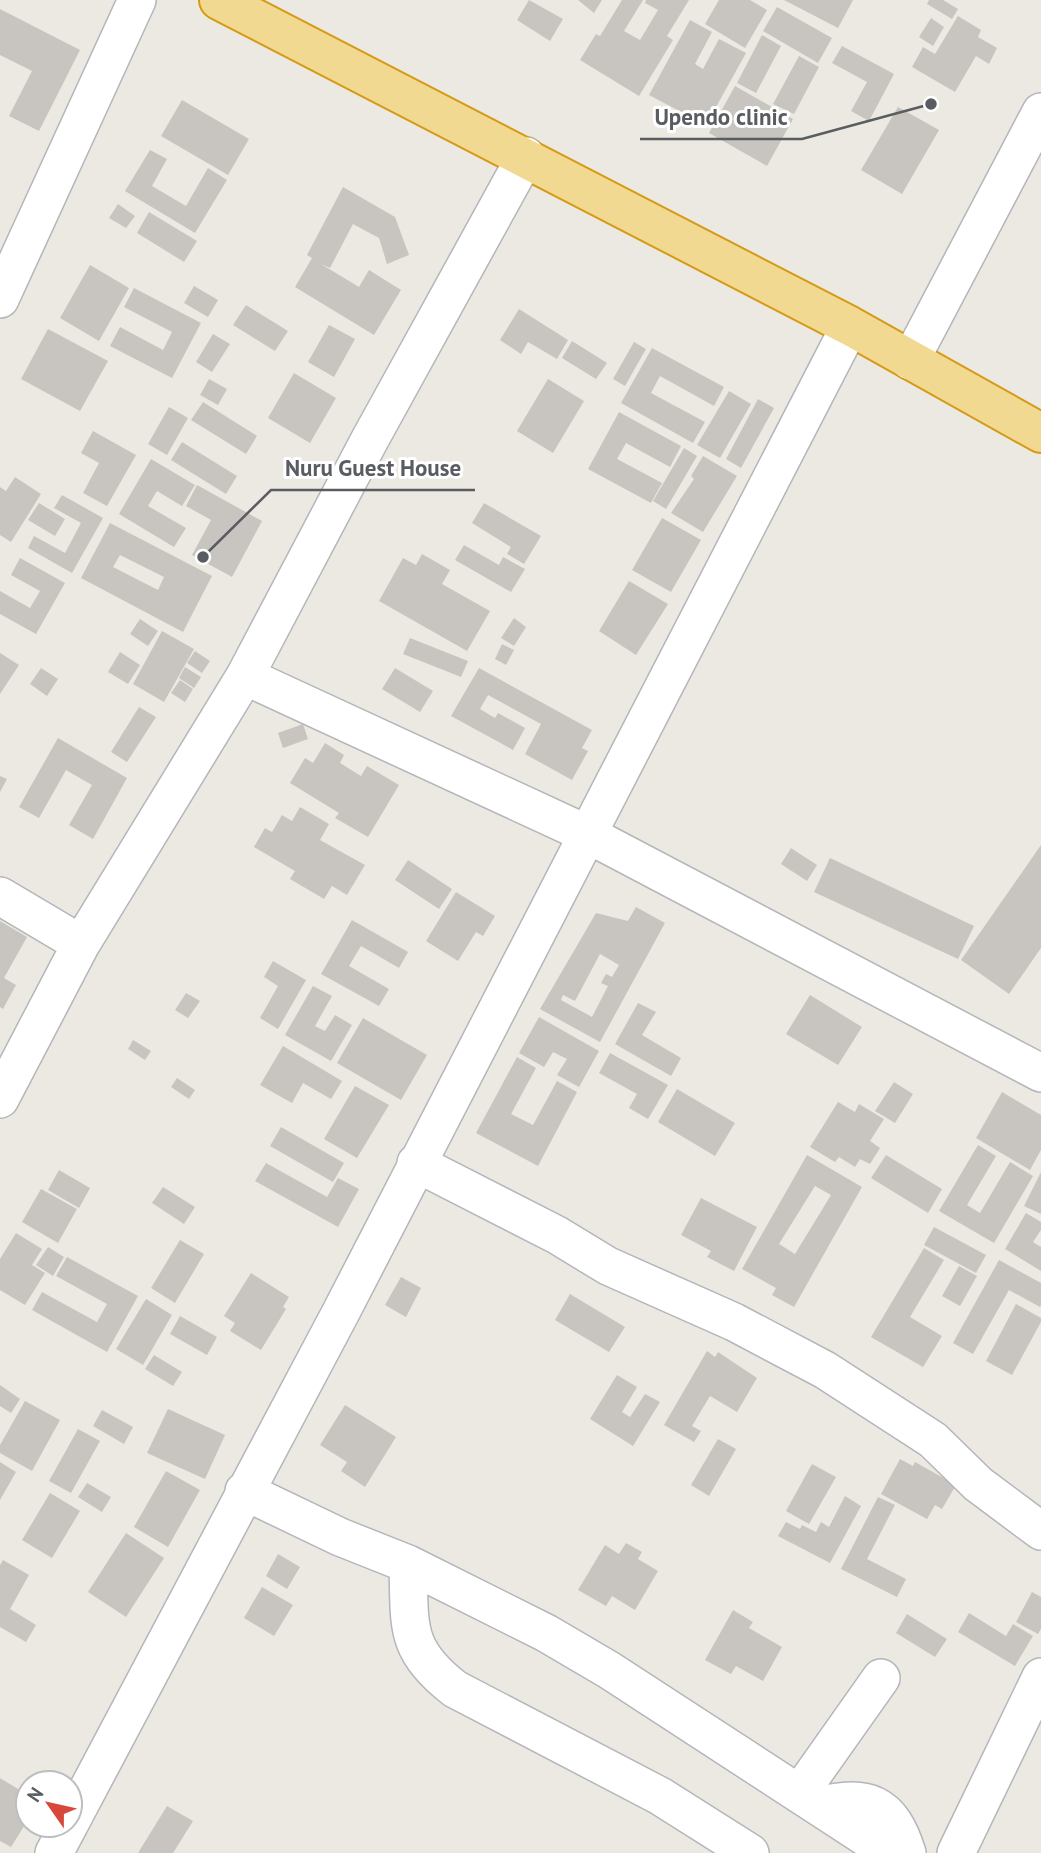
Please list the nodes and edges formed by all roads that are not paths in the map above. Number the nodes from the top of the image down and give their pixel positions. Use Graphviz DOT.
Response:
graph roads {
  1 [pos="136,0"];
  2 [pos="219,0"];
  3 [pos="1041,112"];
  4 [pos="526,156"];
  5 [pos="0,299"];
  6 [pos="850,326"];
  7 [pos="910,361"];
  8 [pos="1041,433"];
  9 [pos="245,676"];
  10 [pos="587,834"];
  11 [pos="0,896"];
  12 [pos="81,944"];
  13 [pos="1041,1073"];
  14 [pos="0,1099"];
  15 [pos="416,1163"];
  16 [pos="244,1491"];
  17 [pos="1041,1531"];
  18 [pos="408,1564"];
  19 [pos="1041,1677"];
  20 [pos="881,1678"];
  21 [pos="84,1797"];
  22 [pos="808,1800"];
  23 [pos="750,1853"];
  24 [pos="890,1853"];
  25 [pos="907,1853"];
  26 [pos="956,1853"];
  1 -- 5 [label="street"];
  2 -- 4 [label="highway"];
  3 -- 7 [label="street"];
  4 -- 6 [label="highway"];
  4 -- 9 [label="street"];
  6 -- 7 [label="highway"];
  6 -- 10 [label="street"];
  7 -- 8 [label="highway"];
  9 -- 10 [label="street"];
  9 -- 12 [label="street"];
  10 -- 13 [label="street"];
  10 -- 15 [label="street"];
  11 -- 12 [label="street"];
  12 -- 14 [label="street"];
  15 -- 16 [label="street"];
  15 -- 17 [label="street"];
  16 -- 18 [label="street"];
  16 -- 21 [label="street"];
  18 -- 22 [label="street"];
  18 -- 23 [label="street"];
  19 -- 26 [label="street"];
  20 -- 22 [label="street"];
  22 -- 24 [label="street"];
  22 -- 25 [label="street"];
}
